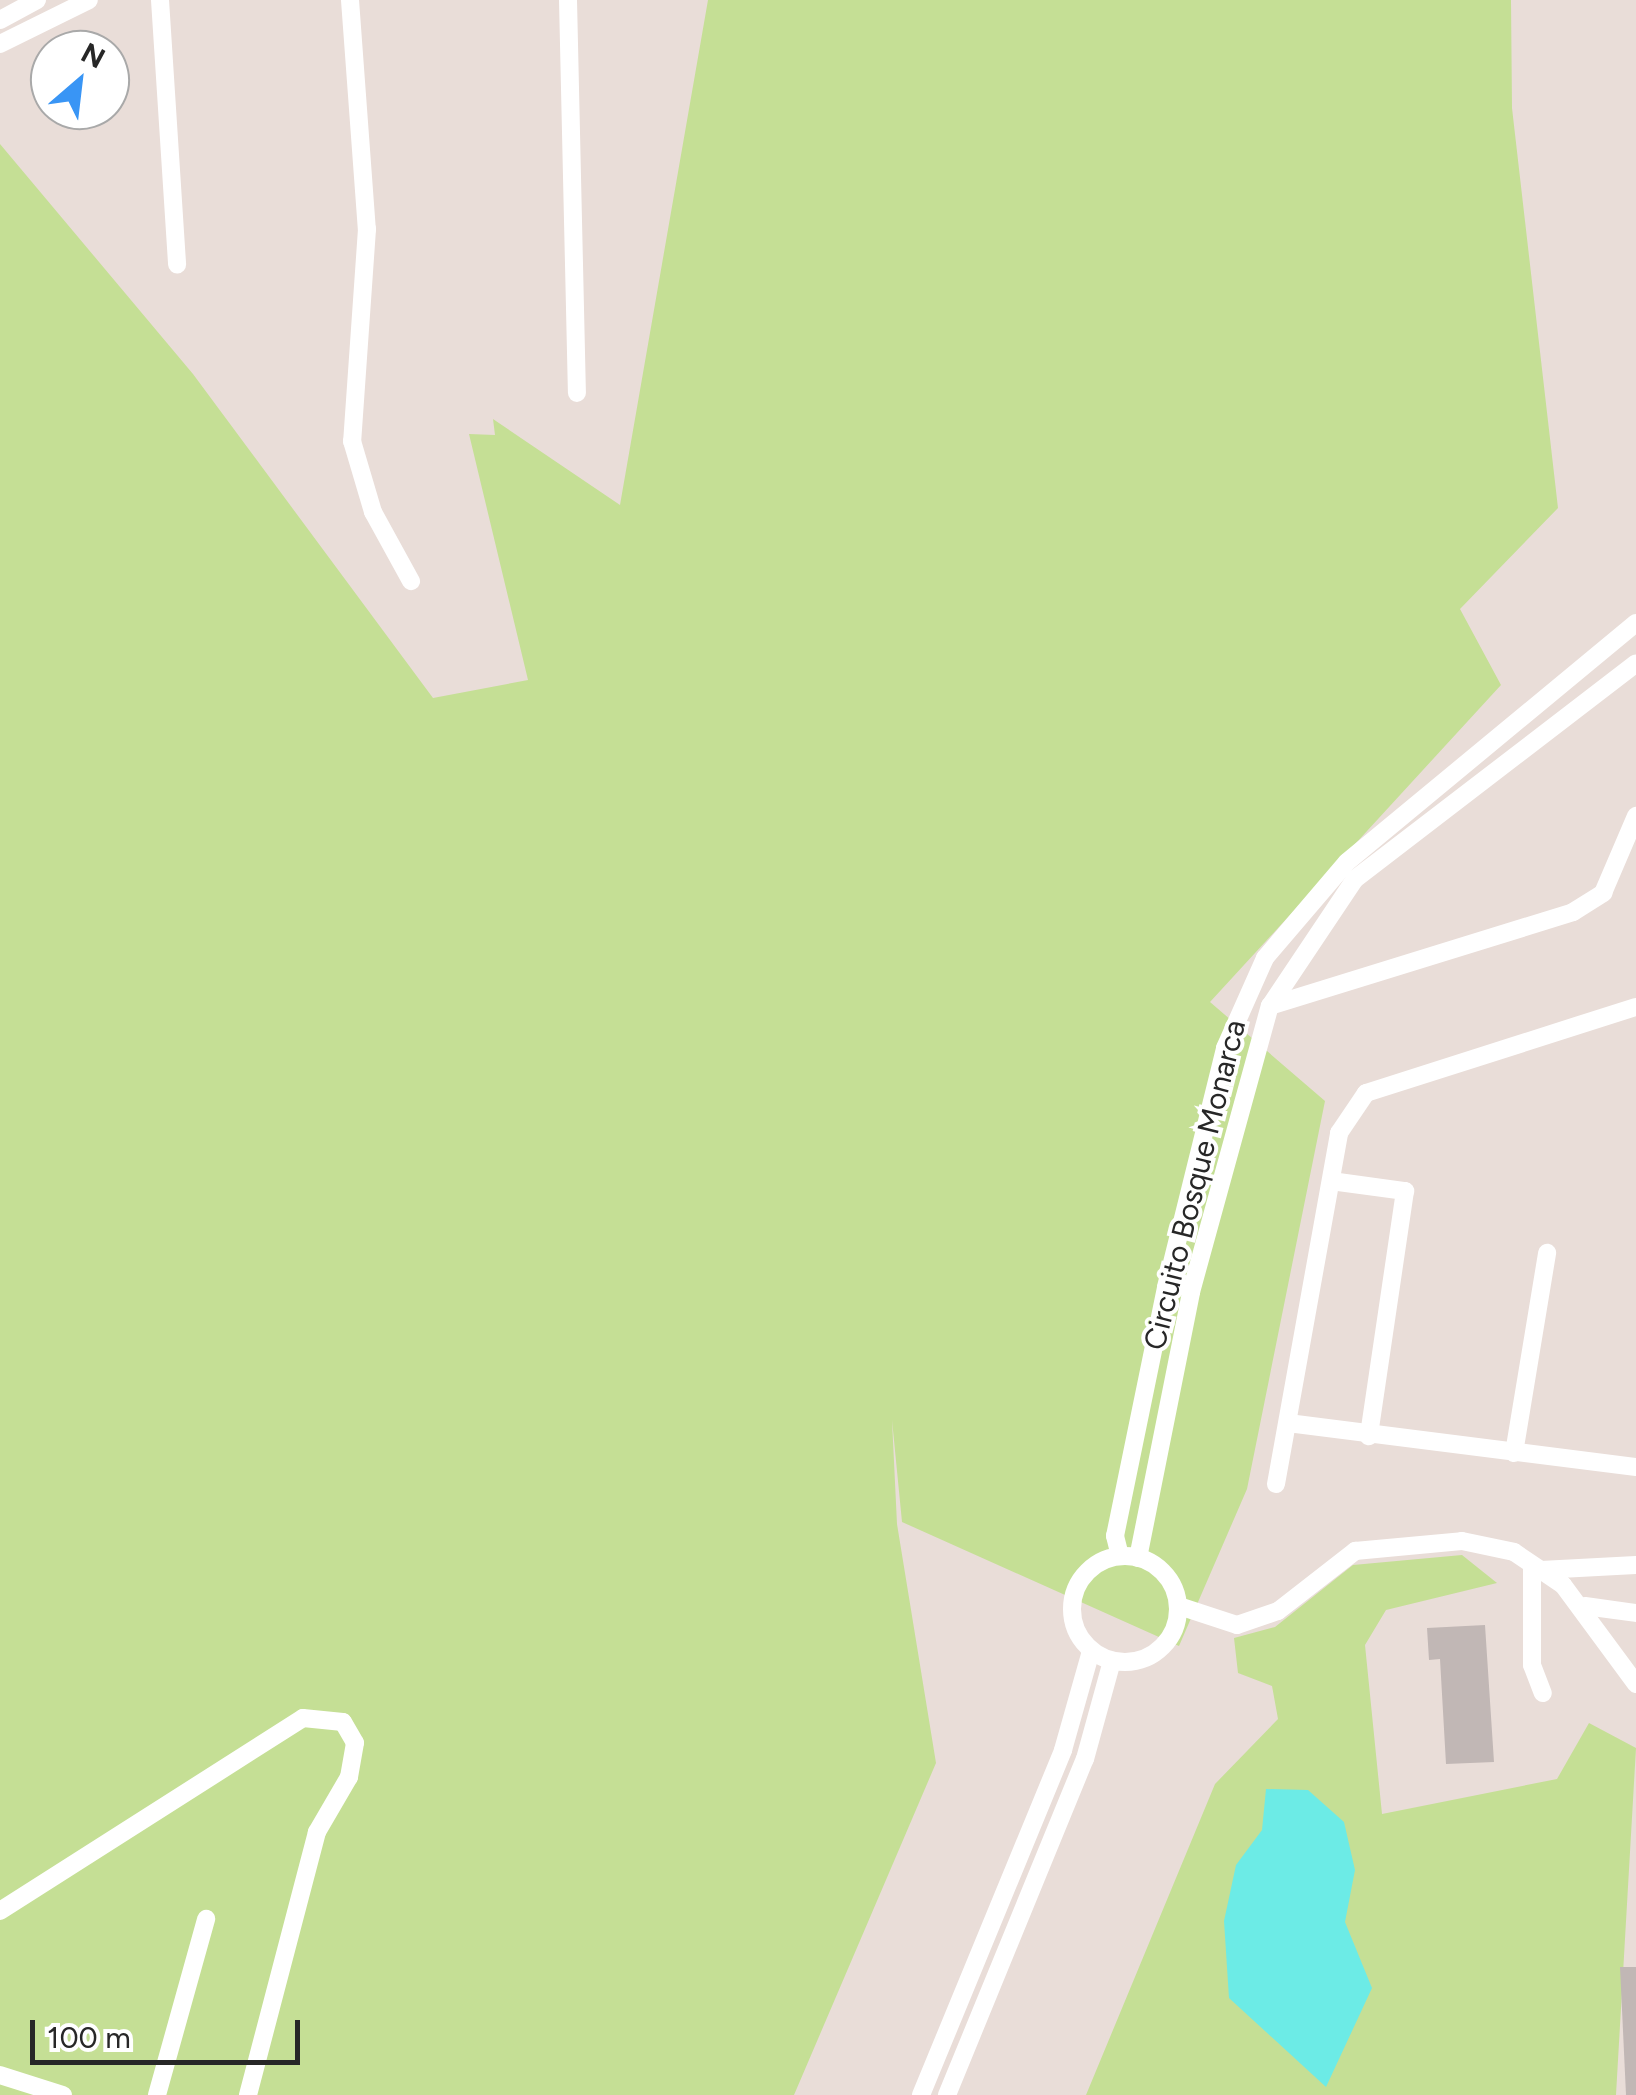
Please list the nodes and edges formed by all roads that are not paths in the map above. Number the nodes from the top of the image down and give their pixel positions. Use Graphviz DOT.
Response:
graph roads {
  1 [pos="89,0"];
  2 [pos="160,0"];
  3 [pos="350,0"];
  4 [pos="568,0"];
  5 [pos="30,2"];
  6 [pos="0,20"];
  7 [pos="34,26"];
  8 [pos="0,44"];
  9 [pos="177,264"];
  10 [pos="578,393"];
  11 [pos="411,580"];
  12 [pos="1636,624"];
  13 [pos="1636,663"];
  14 [pos="1636,816"];
  15 [pos="1270,1006"];
  16 [pos="1636,1008"];
  17 [pos="1331,1181"];
  18 [pos="1547,1253"];
  19 [pos="1288,1423"];
  20 [pos="1369,1436"];
  21 [pos="1514,1452"];
  22 [pos="1636,1467"];
  23 [pos="1276,1484"];
  24 [pos="1129,1557"];
  25 [pos="1636,1565"];
  26 [pos="1537,1567"];
  27 [pos="1179,1606"];
  28 [pos="1585,1606"];
  29 [pos="1636,1613"];
  30 [pos="1092,1651"];
  31 [pos="1112,1661"];
  32 [pos="1636,1684"];
  33 [pos="1543,1692"];
  34 [pos="0,1910"];
  35 [pos="206,1919"];
  36 [pos="0,2075"];
  37 [pos="923,2094"];
  38 [pos="63,2095"];
  39 [pos="156,2095"];
  40 [pos="248,2095"];
  41 [pos="947,2095"];
  1 -- 7 [label="street"];
  2 -- 9 [label="street"];
  3 -- 11 [label="street"];
  4 -- 10 [label="street"];
  5 -- 6 [label="street"];
  5 -- 7 [label="street"];
  7 -- 8 [label="street"];
  12 -- 24 [label="street, Circuito Bosque Monarca"];
  13 -- 15 [label="street, Circuito Bosque Monarca"];
  14 -- 15 [label="street"];
  15 -- 24 [label="street, Circuito Bosque Monarca"];
  16 -- 17 [label="street"];
  17 -- 19 [label="street"];
  17 -- 20 [label="street"];
  18 -- 21 [label="street"];
  19 -- 20 [label="street"];
  19 -- 23 [label="street"];
  20 -- 21 [label="street"];
  21 -- 22 [label="street"];
  24 -- 27 [label="street"];
  24 -- 30 [label="street"];
  25 -- 26 [label="street"];
  26 -- 27 [label="street"];
  26 -- 28 [label="street"];
  26 -- 33 [label="street"];
  27 -- 31 [label="street"];
  28 -- 29 [label="street"];
  28 -- 32 [label="street"];
  30 -- 31 [label="street"];
  30 -- 37 [label="street"];
  31 -- 41 [label="street"];
  34 -- 40 [label="street"];
  35 -- 39 [label="street"];
  36 -- 38 [label="street"];
}
